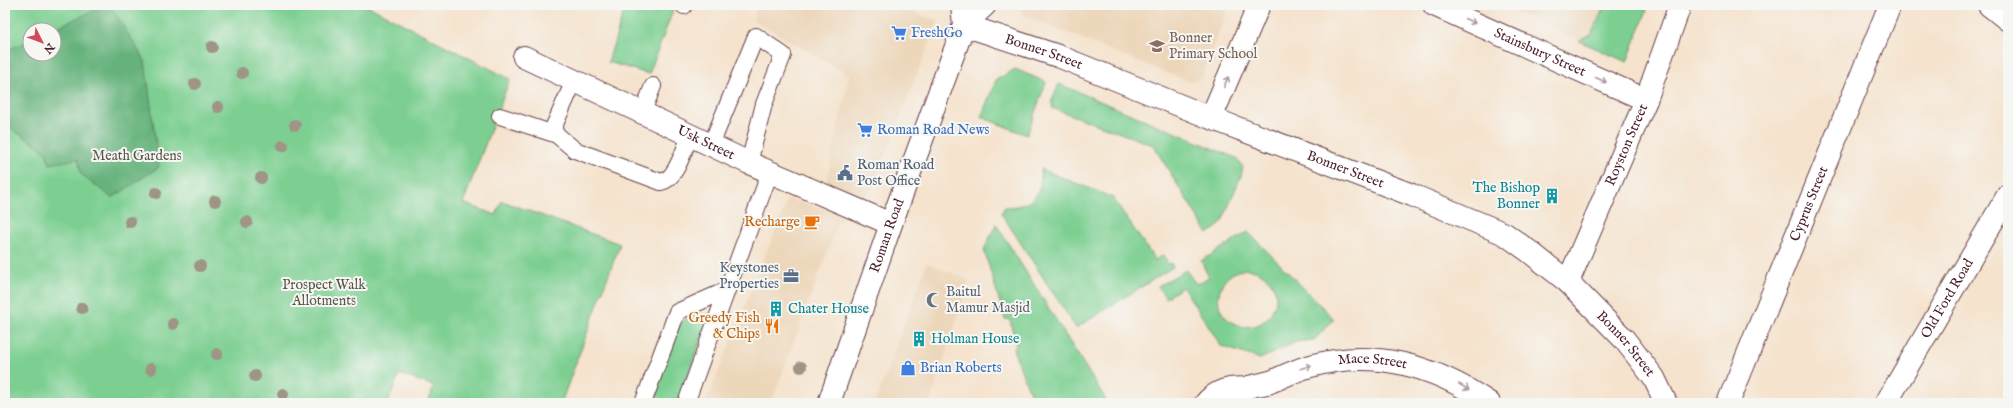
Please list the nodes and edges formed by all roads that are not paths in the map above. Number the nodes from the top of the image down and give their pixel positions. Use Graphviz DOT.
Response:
graph roads {
  1 [pos="985,5"];
  2 [pos="1259,5"];
  3 [pos="1434,5"];
  4 [pos="1680,5"];
  5 [pos="1890,5"];
  6 [pos="1990,5"];
  7 [pos="963,15"];
  8 [pos="2008,20"];
  9 [pos="524,57"];
  10 [pos="574,81"];
  11 [pos="653,86"];
  12 [pos="1646,100"];
  13 [pos="642,114"];
  14 [pos="500,116"];
  15 [pos="1211,118"];
  16 [pos="551,133"];
  17 [pos="690,136"];
  18 [pos="711,145"];
  19 [pos="749,163"];
  20 [pos="770,172"];
  21 [pos="2008,195"];
  22 [pos="891,224"];
  23 [pos="1568,282"];
  24 [pos="727,290"];
  25 [pos="1251,386"];
  26 [pos="643,403"];
  27 [pos="686,403"];
  28 [pos="829,403"];
  29 [pos="1202,403"];
  30 [pos="1224,403"];
  31 [pos="1489,403"];
  32 [pos="1666,403"];
  33 [pos="1728,403"];
  34 [pos="1886,403"];
  1 -- 7 [label="street, Roman Road"];
  15 -- 2 [label="street, one-way"];
  3 -- 12 [label="street, Stainsbury Street, one-way"];
  4 -- 12 [label="street, Royston Street"];
  5 -- 33 [label="street, Cyprus Street"];
  6 -- 8 [label="street"];
  7 -- 15 [label="street, Bonner Street"];
  7 -- 22 [label="street, Roman Road"];
  9 -- 10 [label="street, Usk Street"];
  10 -- 13 [label="street, Usk Street"];
  10 -- 16 [label="lane"];
  11 -- 13 [label="lane"];
  12 -- 23 [label="street, Royston Street"];
  13 -- 17 [label="street, Usk Street"];
  14 -- 16 [label="lane"];
  15 -- 23 [label="street, Bonner Street"];
  16 -- 17 [label="lane"];
  17 -- 18 [label="street, Usk Street"];
  18 -- 19 [label="street, Usk Street"];
  18 -- 19 [label="lane"];
  19 -- 20 [label="street, Usk Street"];
  20 -- 22 [label="street, Usk Street"];
  20 -- 24 [label="lane"];
  21 -- 34 [label="street, Old Ford Road"];
  22 -- 28 [label="street, Roman Road"];
  23 -- 32 [label="street, Bonner Street"];
  24 -- 26 [label="lane"];
  24 -- 27 [label="lane"];
  25 -- 29 [label="lane, Mace Street"];
  25 -- 30 [label="street, Mace Street"];
  25 -- 31 [label="street, Mace Street, one-way"];
}
